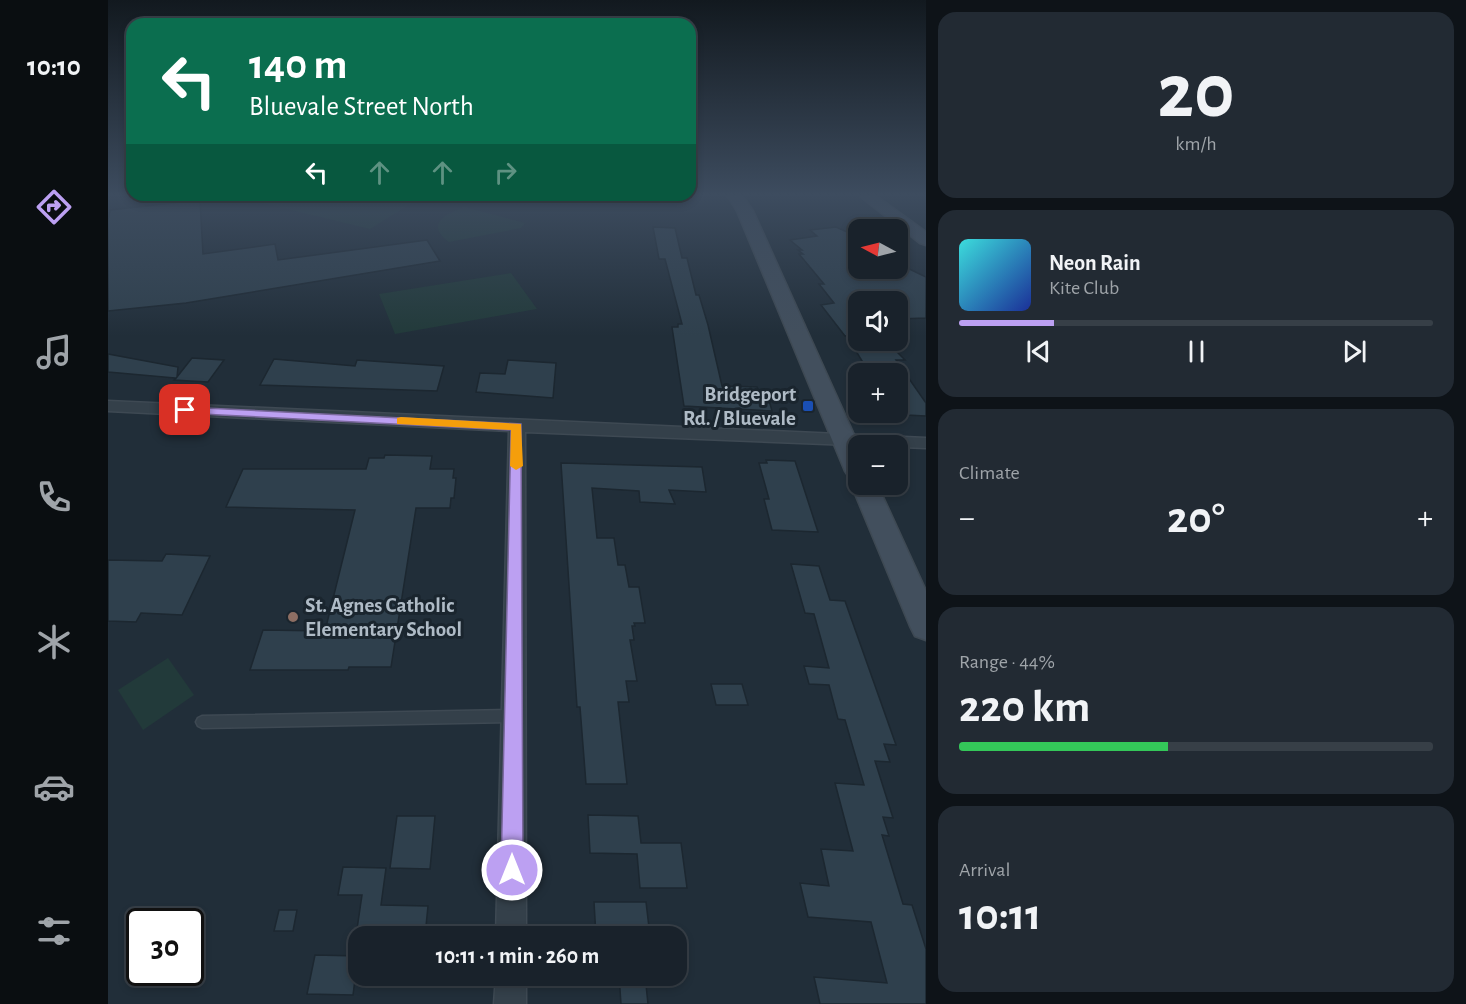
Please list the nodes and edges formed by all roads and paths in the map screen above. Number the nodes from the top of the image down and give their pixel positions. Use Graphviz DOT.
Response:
graph roads {
  1 [pos="759,243"];
  2 [pos="108,405"];
  3 [pos="517,426"];
  4 [pos="844,440"];
  5 [pos="926,443"];
  6 [pos="848,449"];
  7 [pos="869,495"];
  8 [pos="926,626"];
  9 [pos="514,716"];
  10 [pos="202,722"];
  11 [pos="511,926"];
  12 [pos="511,986"];
  13 [pos="510,1004"];
  1 -- 4 [label="main road"];
  2 -- 3 [label="street"];
  3 -- 4 [label="street"];
  3 -- 9 [label="street"];
  4 -- 5 [label="street"];
  4 -- 6 [label="main road"];
  7 -- 8 [label="main road"];
  9 -- 10 [label="lane"];
  9 -- 11 [label="street"];
  12 -- 13 [label="street"];
}
